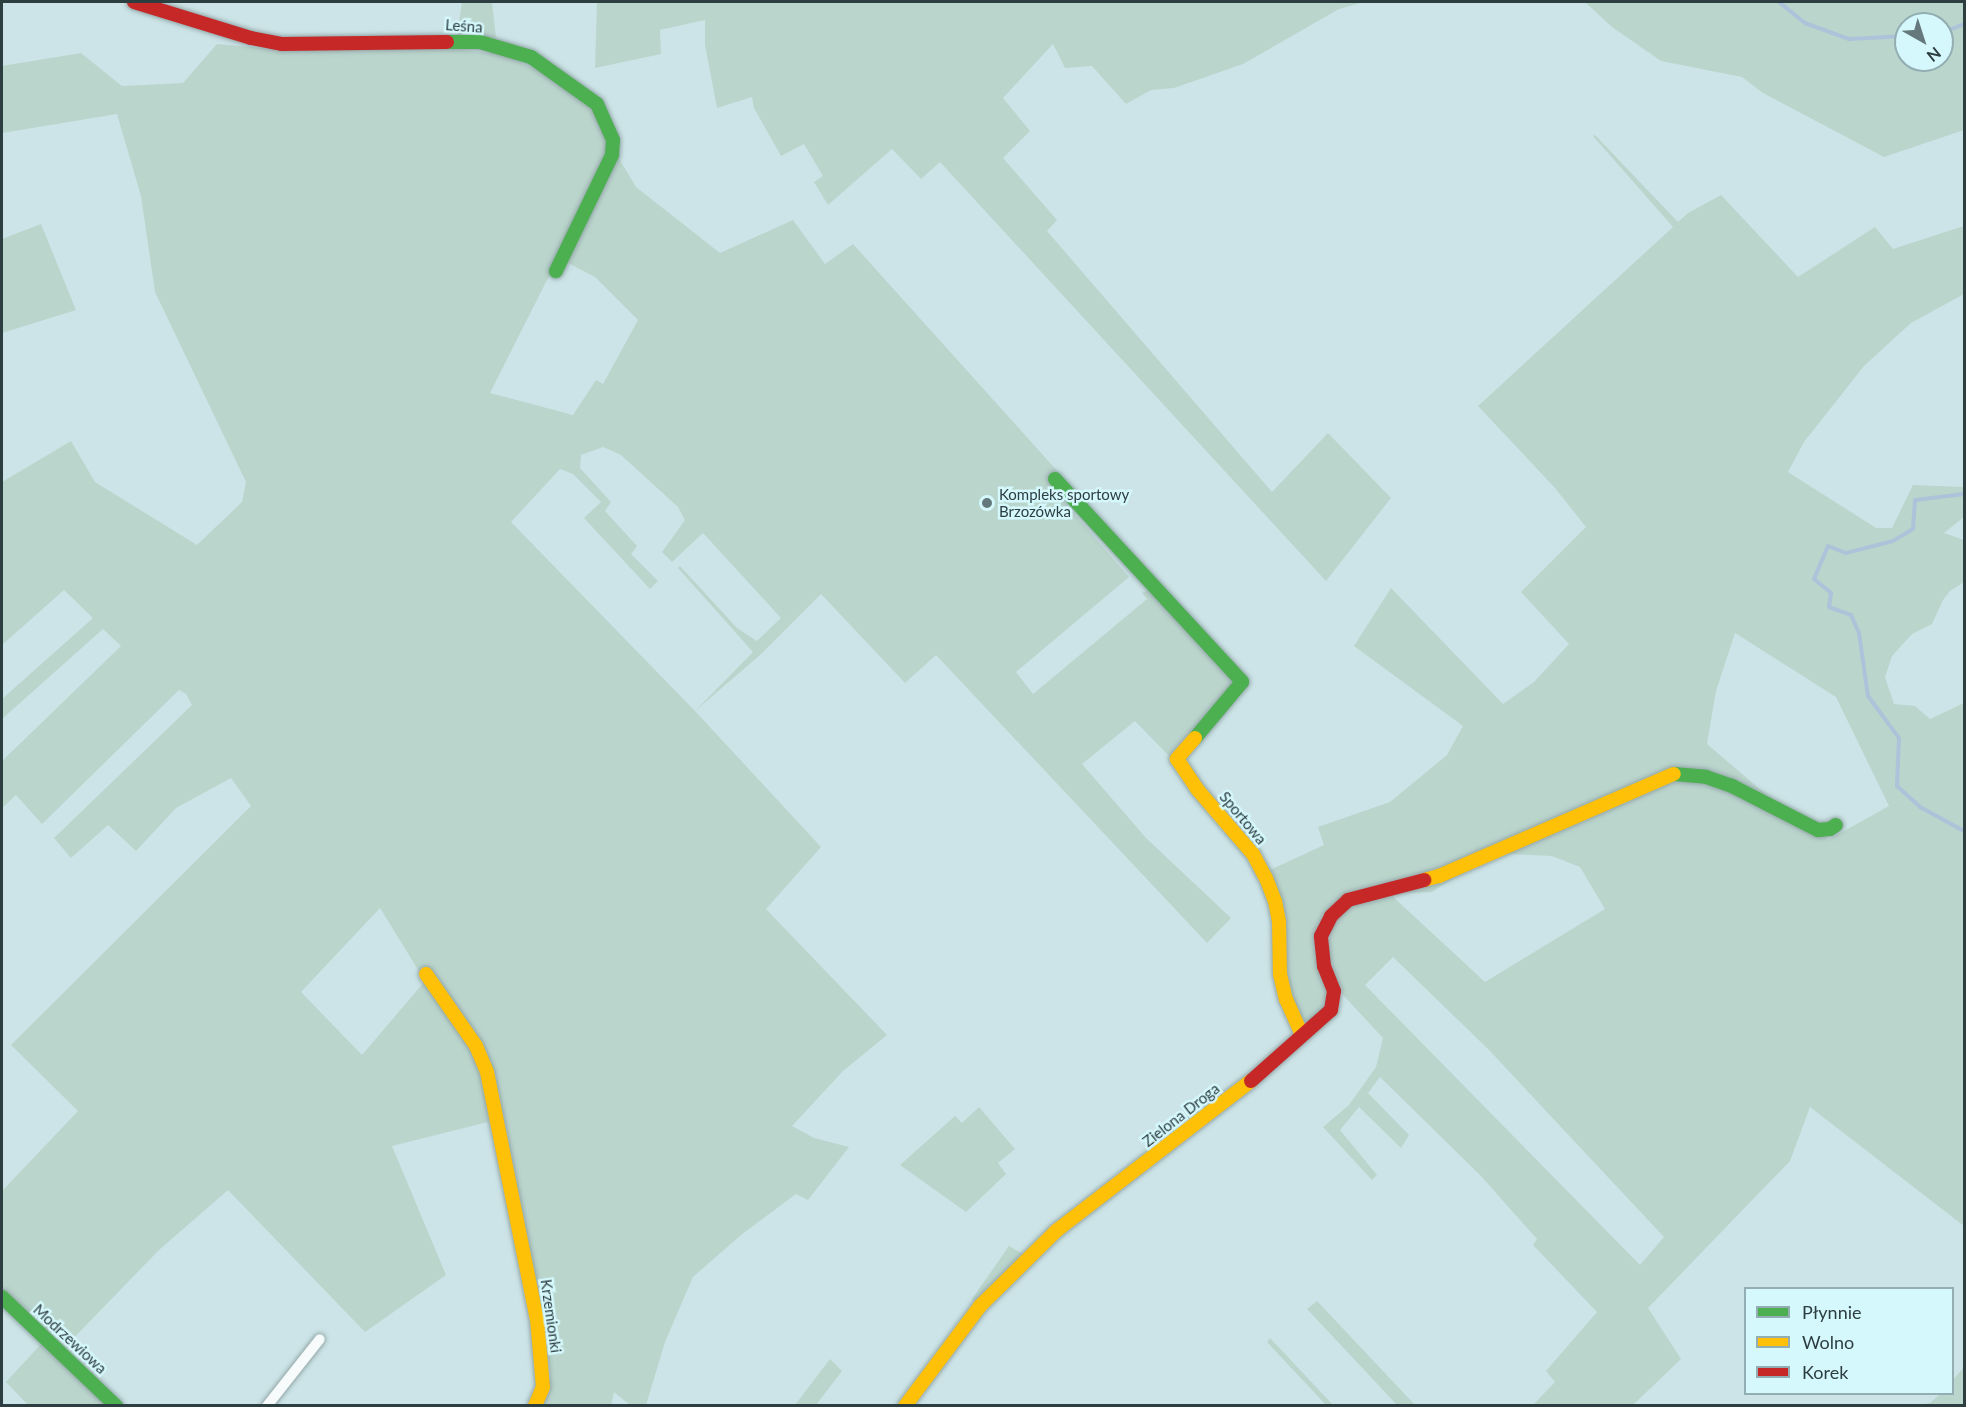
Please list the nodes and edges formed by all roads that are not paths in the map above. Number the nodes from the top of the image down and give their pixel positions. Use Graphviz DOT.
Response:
graph roads {
  1 [pos="134,2"];
  2 [pos="556,271"];
  3 [pos="1054,479"];
  4 [pos="1836,825"];
  5 [pos="426,974"];
  6 [pos="1302,1035"];
  7 [pos="2,1297"];
  8 [pos="320,1339"];
  9 [pos="116,1406"];
  10 [pos="267,1406"];
  11 [pos="535,1406"];
  12 [pos="905,1406"];
  1 -- 2 [label="street, Leśna"];
  3 -- 6 [label="street, Sportowa"];
  4 -- 6 [label="street, Zielona Droga"];
  5 -- 11 [label="street, Krzemionki"];
  6 -- 12 [label="street, Zielona Droga"];
  7 -- 9 [label="street, Modrzewiowa"];
  8 -- 10 [label="street"];
}
